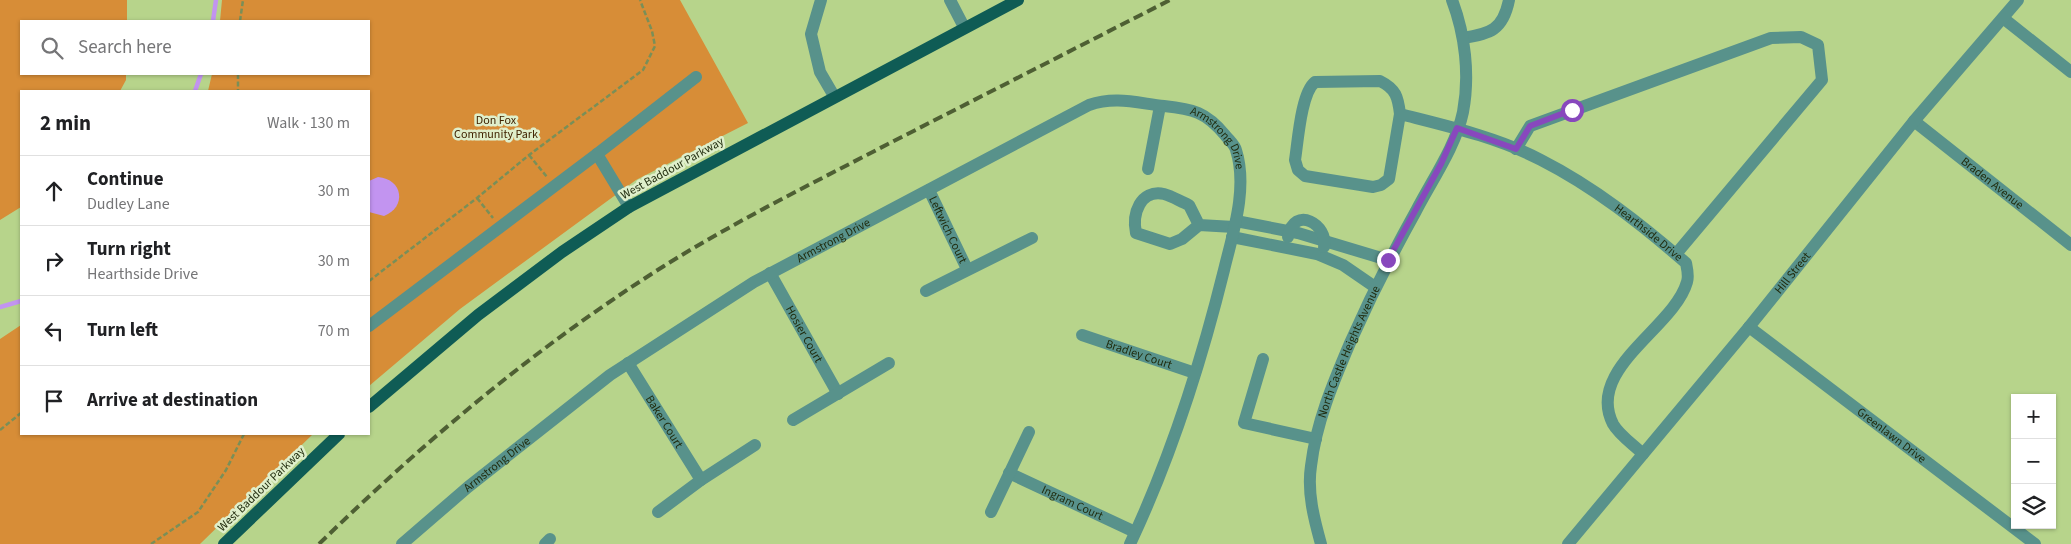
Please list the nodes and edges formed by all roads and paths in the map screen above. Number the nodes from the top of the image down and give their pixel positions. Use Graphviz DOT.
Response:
graph roads {
  1 [pos="243,0"];
  2 [pos="640,0"];
  3 [pos="821,0"];
  4 [pos="950,0"];
  5 [pos="1018,0"];
  6 [pos="1452,0"];
  7 [pos="1509,0"];
  8 [pos="2018,0"];
  9 [pos="2003,18"];
  10 [pos="240,20"];
  11 [pos="964,28"];
  12 [pos="1463,38"];
  13 [pos="2071,72"];
  14 [pos="238,75"];
  15 [pos="696,77"];
  16 [pos="238,90"];
  17 [pos="834,96"];
  18 [pos="1160,106"];
  19 [pos="1400,114"];
  20 [pos="1914,121"];
  21 [pos="1457,128"];
  22 [pos="1516,149"];
  23 [pos="529,154"];
  24 [pos="597,154"];
  25 [pos="1148,168"];
  26 [pos="555,186"];
  27 [pos="929,190"];
  28 [pos="477,198"];
  29 [pos="629,207"];
  30 [pos="1199,225"];
  31 [pos="501,226"];
  32 [pos="1234,228"];
  33 [pos="1289,231"];
  34 [pos="1032,238"];
  35 [pos="1325,242"];
  36 [pos="2071,245"];
  37 [pos="1286,247"];
  38 [pos="1676,254"];
  39 [pos="1322,256"];
  40 [pos="1388,260"];
  41 [pos="966,269"];
  42 [pos="770,273"];
  43 [pos="370,280"];
  44 [pos="1375,287"];
  45 [pos="926,290"];
  46 [pos="370,325"];
  47 [pos="1748,327"];
  48 [pos="1082,335"];
  49 [pos="1263,359"];
  50 [pos="628,363"];
  51 [pos="889,363"];
  52 [pos="1195,373"];
  53 [pos="838,394"];
  54 [pos="370,406"];
  55 [pos="20,414"];
  56 [pos="793,420"];
  57 [pos="0,430"];
  58 [pos="1029,432"];
  59 [pos="244,435"];
  60 [pos="338,435"];
  61 [pos="1316,439"];
  62 [pos="755,445"];
  63 [pos="1643,454"];
  64 [pos="1009,473"];
  65 [pos="701,480"];
  66 [pos="658,512"];
  67 [pos="992,512"];
  68 [pos="1135,532"];
  69 [pos="151,544"];
  70 [pos="224,544"];
  71 [pos="402,544"];
  72 [pos="1130,544"];
  73 [pos="1321,544"];
  74 [pos="1568,544"];
  75 [pos="2035,544"];
  1 -- 10 [label="path"];
  2 -- 23 [label="path"];
  3 -- 17 [label="street"];
  4 -- 11 [label="street"];
  5 -- 11 [label="main road, West Baddour Parkway"];
  6 -- 12 [label="street, North Castle Heights Avenue"];
  7 -- 12 [label="street"];
  8 -- 9 [label="street, Hill Street"];
  9 -- 13 [label="street"];
  9 -- 20 [label="street, Hill Street"];
  11 -- 17 [label="main road, West Baddour Parkway"];
  12 -- 21 [label="street, North Castle Heights Avenue"];
  14 -- 16 [label="path"];
  15 -- 24 [label="street"];
  17 -- 29 [label="main road, West Baddour Parkway"];
  18 -- 25 [label="street"];
  18 -- 27 [label="street, Armstrong Drive"];
  18 -- 32 [label="street, Armstrong Drive"];
  19 -- 19 [label="street"];
  19 -- 21 [label="street, Hearthside Drive"];
  20 -- 36 [label="street, Braden Avenue"];
  20 -- 47 [label="street, Hill Street"];
  21 -- 22 [label="street, Hearthside Drive"];
  21 -- 40 [label="street, North Castle Heights Avenue"];
  22 -- 38 [label="street, Hearthside Drive"];
  22 -- 38 [label="street"];
  23 -- 26 [label="path"];
  23 -- 28 [label="path"];
  24 -- 26 [label="street"];
  24 -- 29 [label="street"];
  26 -- 31 [label="street"];
  27 -- 41 [label="street, Leftwich Court"];
  27 -- 42 [label="street, Armstrong Drive"];
  28 -- 31 [label="path"];
  28 -- 43 [label="path"];
  29 -- 54 [label="main road, West Baddour Parkway"];
  30 -- 30 [label="street"];
  30 -- 32 [label="street"];
  31 -- 46 [label="street"];
  32 -- 33 [label="street"];
  32 -- 37 [label="street"];
  32 -- 52 [label="street, Armstrong Drive"];
  33 -- 35 [label="street"];
  33 -- 37 [label="street"];
  34 -- 41 [label="street, Leftwich Court"];
  35 -- 39 [label="street"];
  35 -- 40 [label="street"];
  37 -- 39 [label="street"];
  38 -- 63 [label="street, Hearthside Drive"];
  39 -- 44 [label="street"];
  40 -- 44 [label="street, North Castle Heights Avenue"];
  41 -- 45 [label="street, Leftwich Court"];
  42 -- 50 [label="street, Armstrong Drive"];
  42 -- 53 [label="street, Hosier Court"];
  44 -- 61 [label="street, North Castle Heights Avenue"];
  47 -- 63 [label="street, Hill Street"];
  47 -- 75 [label="street, Greenlawn Drive"];
  48 -- 52 [label="street, Bradley Court"];
  49 -- 61 [label="street"];
  50 -- 65 [label="street, Baker Court"];
  50 -- 71 [label="street, Armstrong Drive"];
  51 -- 53 [label="street"];
  52 -- 68 [label="street, Armstrong Drive"];
  53 -- 56 [label="street"];
  55 -- 57 [label="path"];
  58 -- 64 [label="street"];
  59 -- 69 [label="path"];
  60 -- 70 [label="main road, West Baddour Parkway"];
  61 -- 73 [label="street, North Castle Heights Avenue"];
  62 -- 65 [label="street"];
  63 -- 74 [label="street, Hill Street"];
  64 -- 67 [label="street"];
  64 -- 68 [label="street, Ingram Court"];
  65 -- 66 [label="street"];
  68 -- 72 [label="street, Armstrong Drive"];
}
